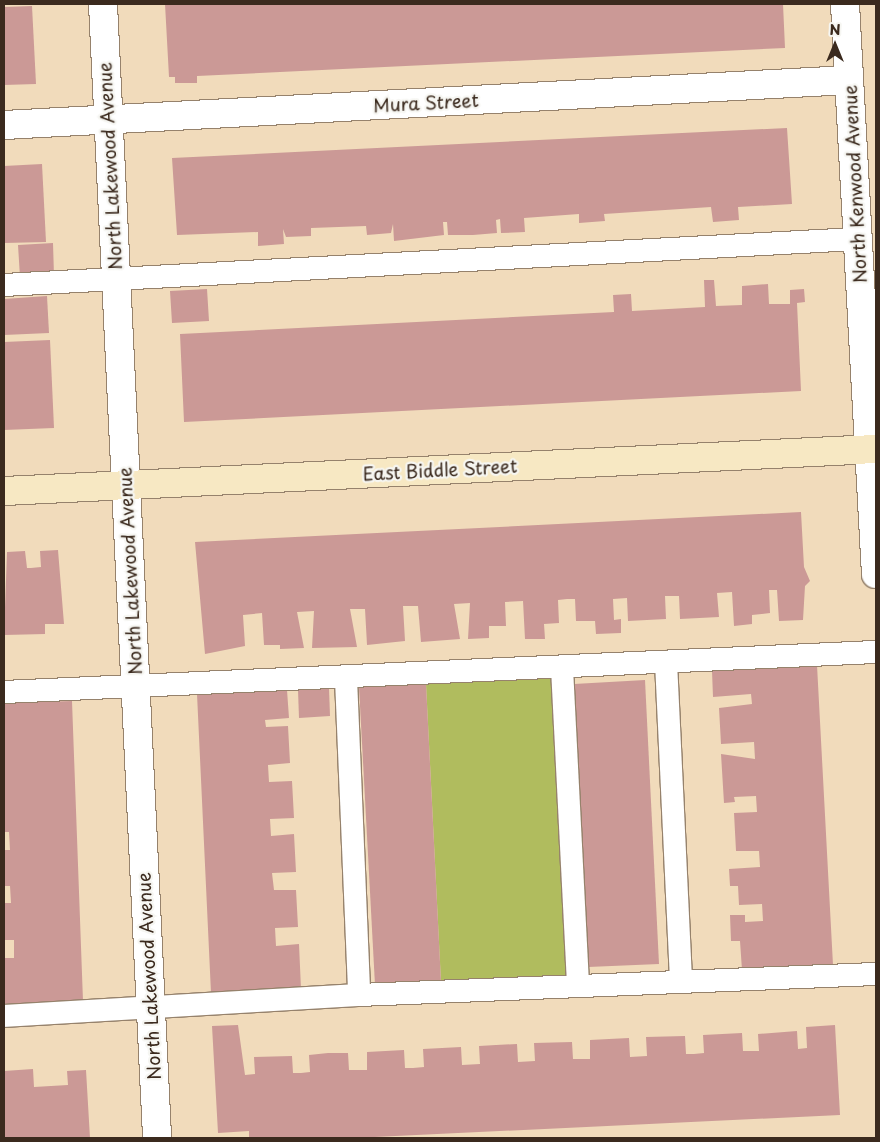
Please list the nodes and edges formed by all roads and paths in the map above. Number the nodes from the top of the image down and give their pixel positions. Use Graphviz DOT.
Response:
graph roads {
  1 [pos="103,4"];
  2 [pos="845,4"];
  3 [pos="849,80"];
  4 [pos="108,119"];
  5 [pos="4,125"];
  6 [pos="857,239"];
  7 [pos="116,280"];
  8 [pos="4,285"];
  9 [pos="873,449"];
  10 [pos="126,486"];
  11 [pos="4,492"];
  12 [pos="876,574"];
  13 [pos="876,652"];
  14 [pos="666,662"];
  15 [pos="562,668"];
  16 [pos="346,679"];
  17 [pos="136,685"];
  18 [pos="4,692"];
  19 [pos="876,974"];
  20 [pos="681,980"];
  21 [pos="578,985"];
  22 [pos="359,995"];
  23 [pos="149,1006"];
  24 [pos="4,1016"];
  25 [pos="157,1138"];
  1 -- 4 [label="street, North Lakewood Avenue"];
  2 -- 3 [label="street, North Kenwood Avenue"];
  3 -- 4 [label="street, Mura Street"];
  3 -- 6 [label="street, North Kenwood Avenue"];
  4 -- 5 [label="street, Mura Street"];
  4 -- 7 [label="street, North Lakewood Avenue"];
  6 -- 7 [label="lane"];
  6 -- 9 [label="street, North Kenwood Avenue"];
  7 -- 8 [label="lane"];
  7 -- 10 [label="street, North Lakewood Avenue"];
  9 -- 10 [label="street, East Biddle Street"];
  9 -- 12 [label="street, North Kenwood Avenue"];
  10 -- 11 [label="street, East Biddle Street"];
  10 -- 17 [label="street, North Lakewood Avenue"];
  13 -- 14 [label="lane"];
  14 -- 15 [label="lane"];
  14 -- 20 [label="lane"];
  15 -- 16 [label="lane"];
  15 -- 21 [label="lane"];
  16 -- 17 [label="lane"];
  16 -- 22 [label="lane"];
  17 -- 18 [label="lane"];
  17 -- 23 [label="street, North Lakewood Avenue"];
  19 -- 20 [label="lane"];
  20 -- 21 [label="lane"];
  21 -- 22 [label="lane"];
  22 -- 23 [label="lane"];
  23 -- 24 [label="lane"];
  23 -- 25 [label="street, North Lakewood Avenue"];
}
